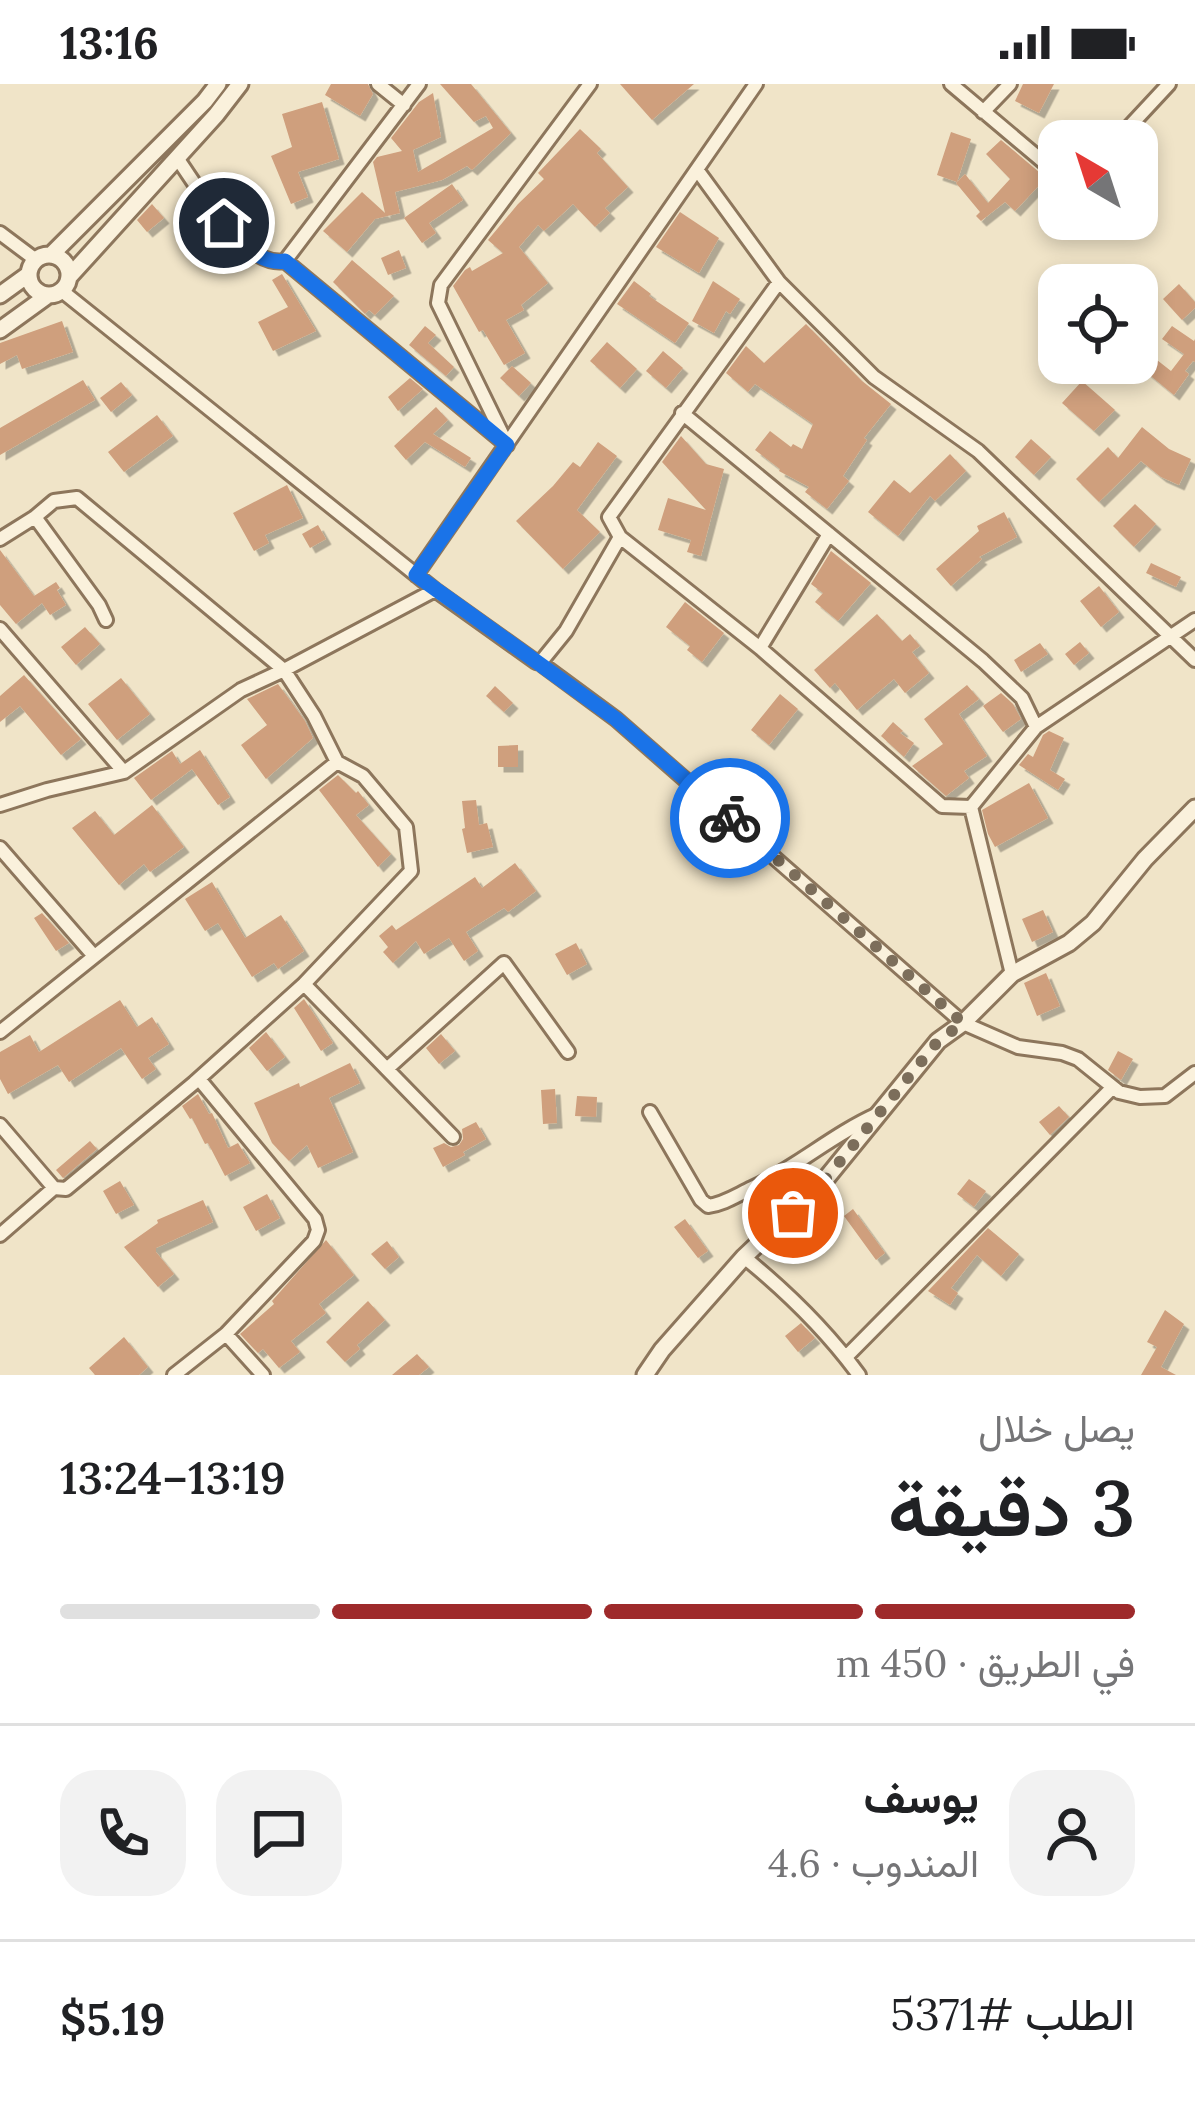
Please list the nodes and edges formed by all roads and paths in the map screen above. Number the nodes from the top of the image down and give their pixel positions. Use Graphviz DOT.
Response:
graph roads {
  1 [pos="218,84"];
  2 [pos="240,84"];
  3 [pos="378,84"];
  4 [pos="419,84"];
  5 [pos="590,84"];
  6 [pos="756,84"];
  7 [pos="951,84"];
  8 [pos="1010,84"];
  9 [pos="1169,84"];
  10 [pos="404,105"];
  11 [pos="983,112"];
  12 [pos="1136,120"];
  13 [pos="177,158"];
  14 [pos="1038,158"];
  15 [pos="698,171"];
  16 [pos="0,233"];
  17 [pos="285,261"];
  18 [pos="38,263"];
  19 [pos="779,282"];
  20 [pos="59,288"];
  21 [pos="0,296"];
  22 [pos="0,330"];
  23 [pos="682,413"];
  24 [pos="507,445"];
  25 [pos="35,518"];
  26 [pos="829,534"];
  27 [pos="620,537"];
  28 [pos="0,539"];
  29 [pos="416,575"];
  30 [pos="435,590"];
  31 [pos="106,620"];
  32 [pos="1195,620"];
  33 [pos="0,629"];
  34 [pos="1171,637"];
  35 [pos="760,649"];
  36 [pos="1195,660"];
  37 [pos="540,662"];
  38 [pos="284,670"];
  39 [pos="1036,727"];
  40 [pos="337,762"];
  41 [pos="124,772"];
  42 [pos="0,805"];
  43 [pos="971,807"];
  44 [pos="1195,808"];
  45 [pos="0,848"];
  46 [pos="94,956"];
  47 [pos="1012,974"];
  48 [pos="304,984"];
  49 [pos="963,1023"];
  50 [pos="0,1032"];
  51 [pos="568,1052"];
  52 [pos="388,1069"];
  53 [pos="1195,1073"];
  54 [pos="199,1078"];
  55 [pos="1114,1088"];
  56 [pos="650,1112"];
  57 [pos="879,1114"];
  58 [pos="0,1125"];
  59 [pos="453,1137"];
  60 [pos="54,1188"];
  61 [pos="0,1235"];
  62 [pos="743,1257"];
  63 [pos="226,1334"];
  64 [pos="846,1357"];
  65 [pos="177,1374"];
  66 [pos="263,1375"];
  67 [pos="644,1375"];
  68 [pos="859,1375"];
  1 -- 18 [label="street"];
  2 -- 13 [label="street"];
  3 -- 10 [label="street"];
  4 -- 10 [label="street"];
  5 -- 24 [label="street"];
  6 -- 15 [label="street"];
  7 -- 11 [label="street"];
  8 -- 11 [label="street"];
  9 -- 12 [label="street"];
  10 -- 17 [label="street"];
  11 -- 14 [label="street"];
  13 -- 17 [label="street"];
  13 -- 20 [label="street"];
  15 -- 19 [label="street"];
  15 -- 24 [label="street"];
  16 -- 18 [label="street"];
  17 -- 24 [label="street"];
  18 -- 20 [label="street"];
  18 -- 20 [label="street"];
  18 -- 21 [label="street"];
  19 -- 23 [label="street"];
  19 -- 34 [label="street"];
  20 -- 22 [label="street"];
  20 -- 29 [label="street"];
  23 -- 26 [label="street"];
  23 -- 27 [label="street"];
  24 -- 29 [label="street"];
  25 -- 28 [label="street"];
  25 -- 31 [label="street"];
  25 -- 38 [label="street"];
  26 -- 35 [label="street"];
  26 -- 39 [label="street"];
  27 -- 35 [label="street"];
  27 -- 37 [label="street"];
  29 -- 30 [label="street"];
  30 -- 37 [label="street"];
  30 -- 38 [label="street"];
  32 -- 34 [label="street"];
  33 -- 41 [label="street"];
  34 -- 36 [label="street"];
  34 -- 39 [label="street"];
  35 -- 43 [label="street"];
  37 -- 49 [label="street"];
  38 -- 40 [label="street"];
  38 -- 41 [label="street"];
  39 -- 43 [label="street"];
  40 -- 46 [label="street"];
  40 -- 48 [label="street"];
  41 -- 42 [label="street"];
  43 -- 47 [label="street"];
  44 -- 47 [label="street"];
  45 -- 46 [label="street"];
  46 -- 50 [label="street"];
  47 -- 49 [label="street"];
  48 -- 52 [label="street"];
  48 -- 54 [label="street"];
  49 -- 55 [label="street"];
  49 -- 57 [label="street"];
  51 -- 52 [label="street"];
  52 -- 59 [label="street"];
  53 -- 55 [label="street"];
  54 -- 60 [label="street"];
  54 -- 63 [label="street"];
  55 -- 64 [label="street"];
  56 -- 57 [label="street"];
  57 -- 62 [label="street"];
  58 -- 60 [label="street"];
  60 -- 61 [label="street"];
  62 -- 64 [label="street"];
  62 -- 67 [label="street"];
  63 -- 65 [label="street"];
  63 -- 66 [label="street"];
  64 -- 68 [label="street"];
}
